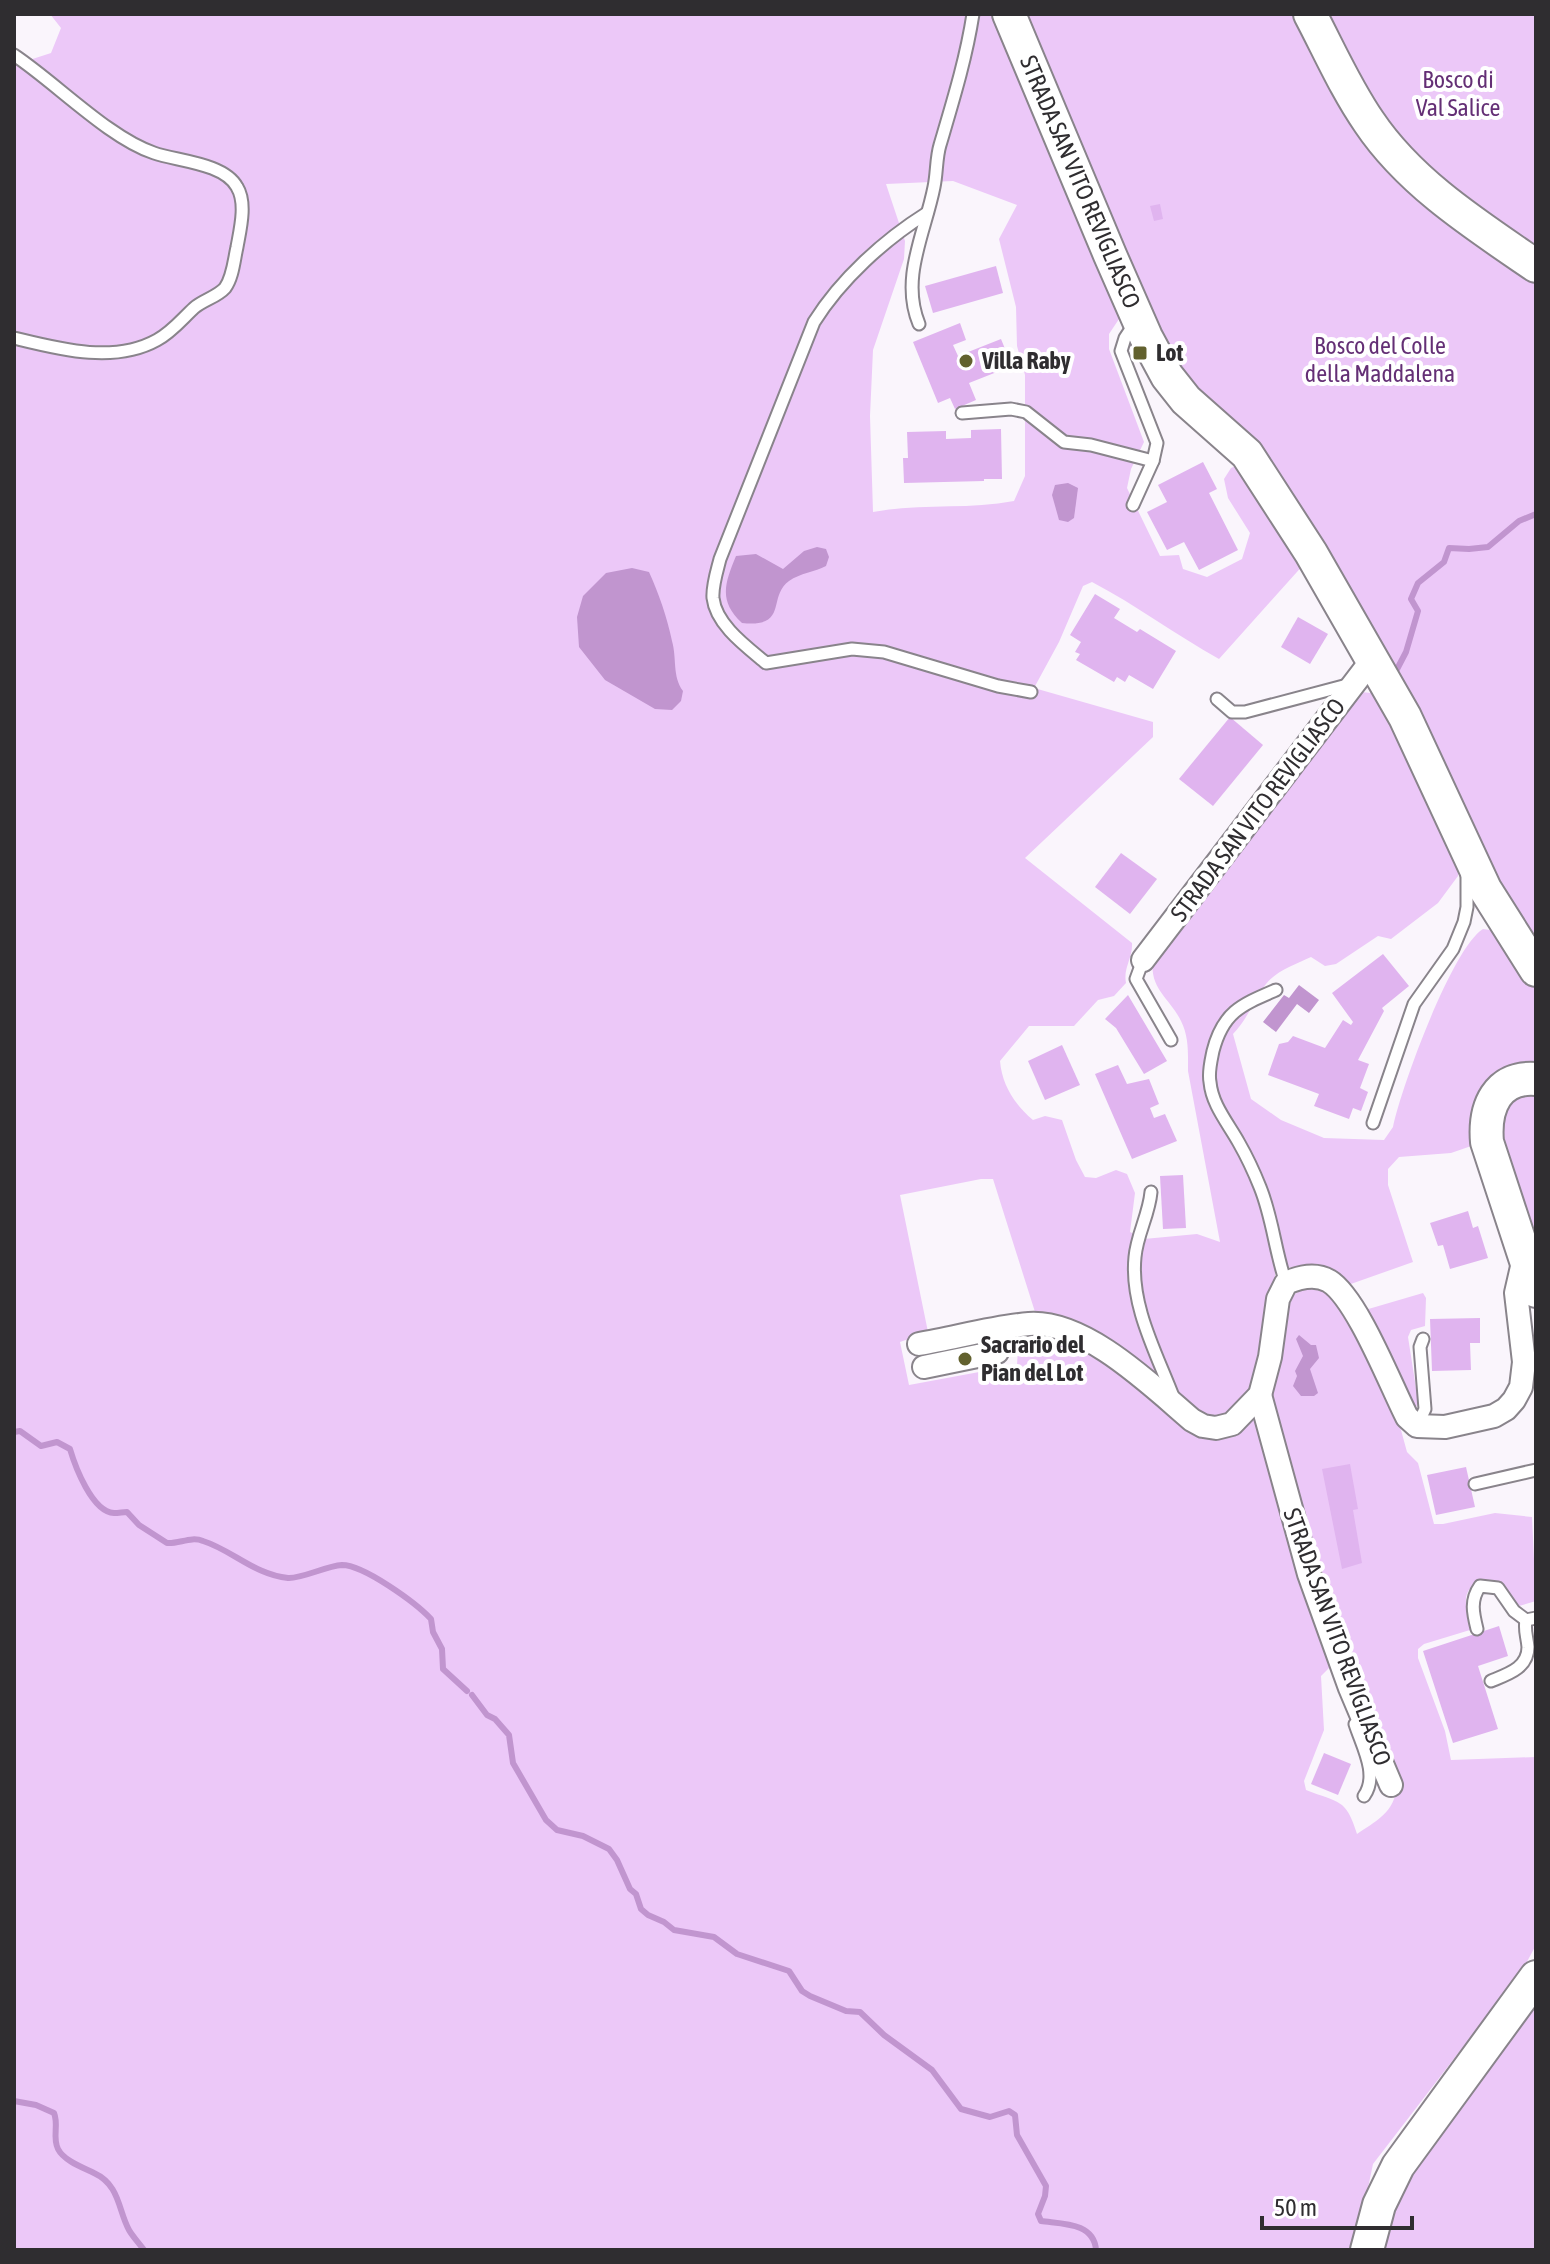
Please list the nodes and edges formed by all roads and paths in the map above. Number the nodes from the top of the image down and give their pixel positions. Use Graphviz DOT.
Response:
graph roads {
  1 [pos="973,14"];
  2 [pos="1009,14"];
  3 [pos="1310,14"];
  4 [pos="14,55"];
  5 [pos="927,213"];
  6 [pos="1536,266"];
  7 [pos="1138,319"];
  8 [pos="919,324"];
  9 [pos="14,338"];
  10 [pos="962,413"];
  11 [pos="1153,461"];
  12 [pos="1133,505"];
  13 [pos="1364,672"];
  14 [pos="1031,692"];
  15 [pos="1217,699"];
  16 [pos="1467,855"];
  17 [pos="1143,960"];
  18 [pos="1536,970"];
  19 [pos="1276,990"];
  20 [pos="1171,1040"];
  21 [pos="1536,1079"];
  22 [pos="1373,1123"];
  23 [pos="1151,1192"];
  24 [pos="1524,1258"];
  25 [pos="1286,1283"];
  26 [pos="1536,1291"];
  27 [pos="1423,1339"];
  28 [pos="919,1344"];
  29 [pos="997,1352"];
  30 [pos="924,1367"];
  31 [pos="1260,1395"];
  32 [pos="1177,1407"];
  33 [pos="1417,1426"];
  34 [pos="1536,1470"];
  35 [pos="1475,1484"];
  36 [pos="1531,1619"];
  37 [pos="1477,1629"];
  38 [pos="1491,1681"];
  39 [pos="1350,1688"];
  40 [pos="1391,1785"];
  41 [pos="1364,1796"];
  42 [pos="1536,1977"];
  43 [pos="1367,2250"];
  1 -- 5 [label="lane"];
  2 -- 7 [label="street, STRADA SAN VITO REVIGLIASCO"];
  3 -- 6 [label="street"];
  4 -- 9 [label="lane"];
  5 -- 8 [label="lane"];
  5 -- 14 [label="lane"];
  7 -- 11 [label="lane"];
  7 -- 13 [label="street, STRADA SAN VITO REVIGLIASCO"];
  10 -- 11 [label="lane"];
  11 -- 12 [label="lane"];
  13 -- 15 [label="lane"];
  13 -- 16 [label="street, STRADA SAN VITO REVIGLIASCO"];
  13 -- 17 [label="street, STRADA SAN VITO REVIGLIASCO"];
  16 -- 18 [label="street, STRADA SAN VITO REVIGLIASCO"];
  16 -- 22 [label="lane"];
  17 -- 20 [label="lane"];
  19 -- 25 [label="lane"];
  21 -- 24 [label="street"];
  23 -- 32 [label="lane"];
  24 -- 26 [label="street"];
  24 -- 33 [label="street"];
  25 -- 31 [label="street, STRADA SAN VITO REVIGLIASCO"];
  25 -- 33 [label="street"];
  27 -- 33 [label="lane"];
  28 -- 32 [label="street, STRADA SAN VITO REVIGLIASCO"];
  29 -- 30 [label="street"];
  31 -- 32 [label="street, STRADA SAN VITO REVIGLIASCO"];
  31 -- 39 [label="street, STRADA SAN VITO REVIGLIASCO"];
  34 -- 35 [label="lane"];
  36 -- 37 [label="lane"];
  36 -- 38 [label="lane"];
  39 -- 40 [label="street, STRADA SAN VITO REVIGLIASCO"];
  39 -- 41 [label="lane"];
  42 -- 43 [label="street"];
}
